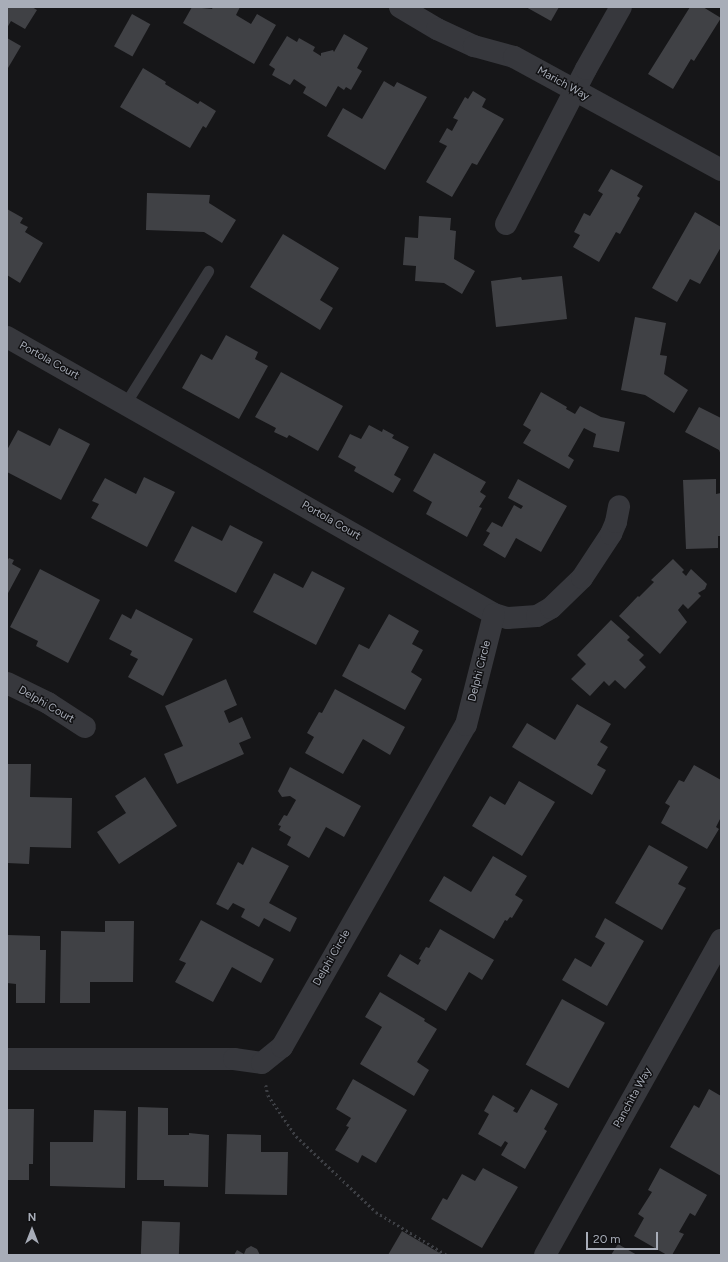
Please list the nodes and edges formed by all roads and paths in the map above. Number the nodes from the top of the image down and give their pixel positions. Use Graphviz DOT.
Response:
graph roads {
  1 [pos="400,7"];
  2 [pos="621,7"];
  3 [pos="576,91"];
  4 [pos="721,170"];
  5 [pos="506,224"];
  6 [pos="208,271"];
  7 [pos="7,337"];
  8 [pos="126,404"];
  9 [pos="619,506"];
  10 [pos="494,614"];
  11 [pos="7,683"];
  12 [pos="84,727"];
  13 [pos="721,940"];
  14 [pos="7,1058"];
  15 [pos="262,1063"];
  16 [pos="447,1255"];
  17 [pos="545,1255"];
  1 -- 3 [label="street, Marich Way"];
  2 -- 3 [label="street"];
  3 -- 4 [label="street, Marich Way"];
  3 -- 5 [label="street"];
  6 -- 8 [label="lane"];
  7 -- 8 [label="street, Portola Court"];
  8 -- 10 [label="street, Portola Court"];
  9 -- 10 [label="street, Portola Court"];
  10 -- 15 [label="street, Delphi Circle"];
  11 -- 12 [label="street, Delphi Court"];
  13 -- 17 [label="street, Panchita Way"];
  14 -- 15 [label="street"];
  15 -- 16 [label="path"];
}
